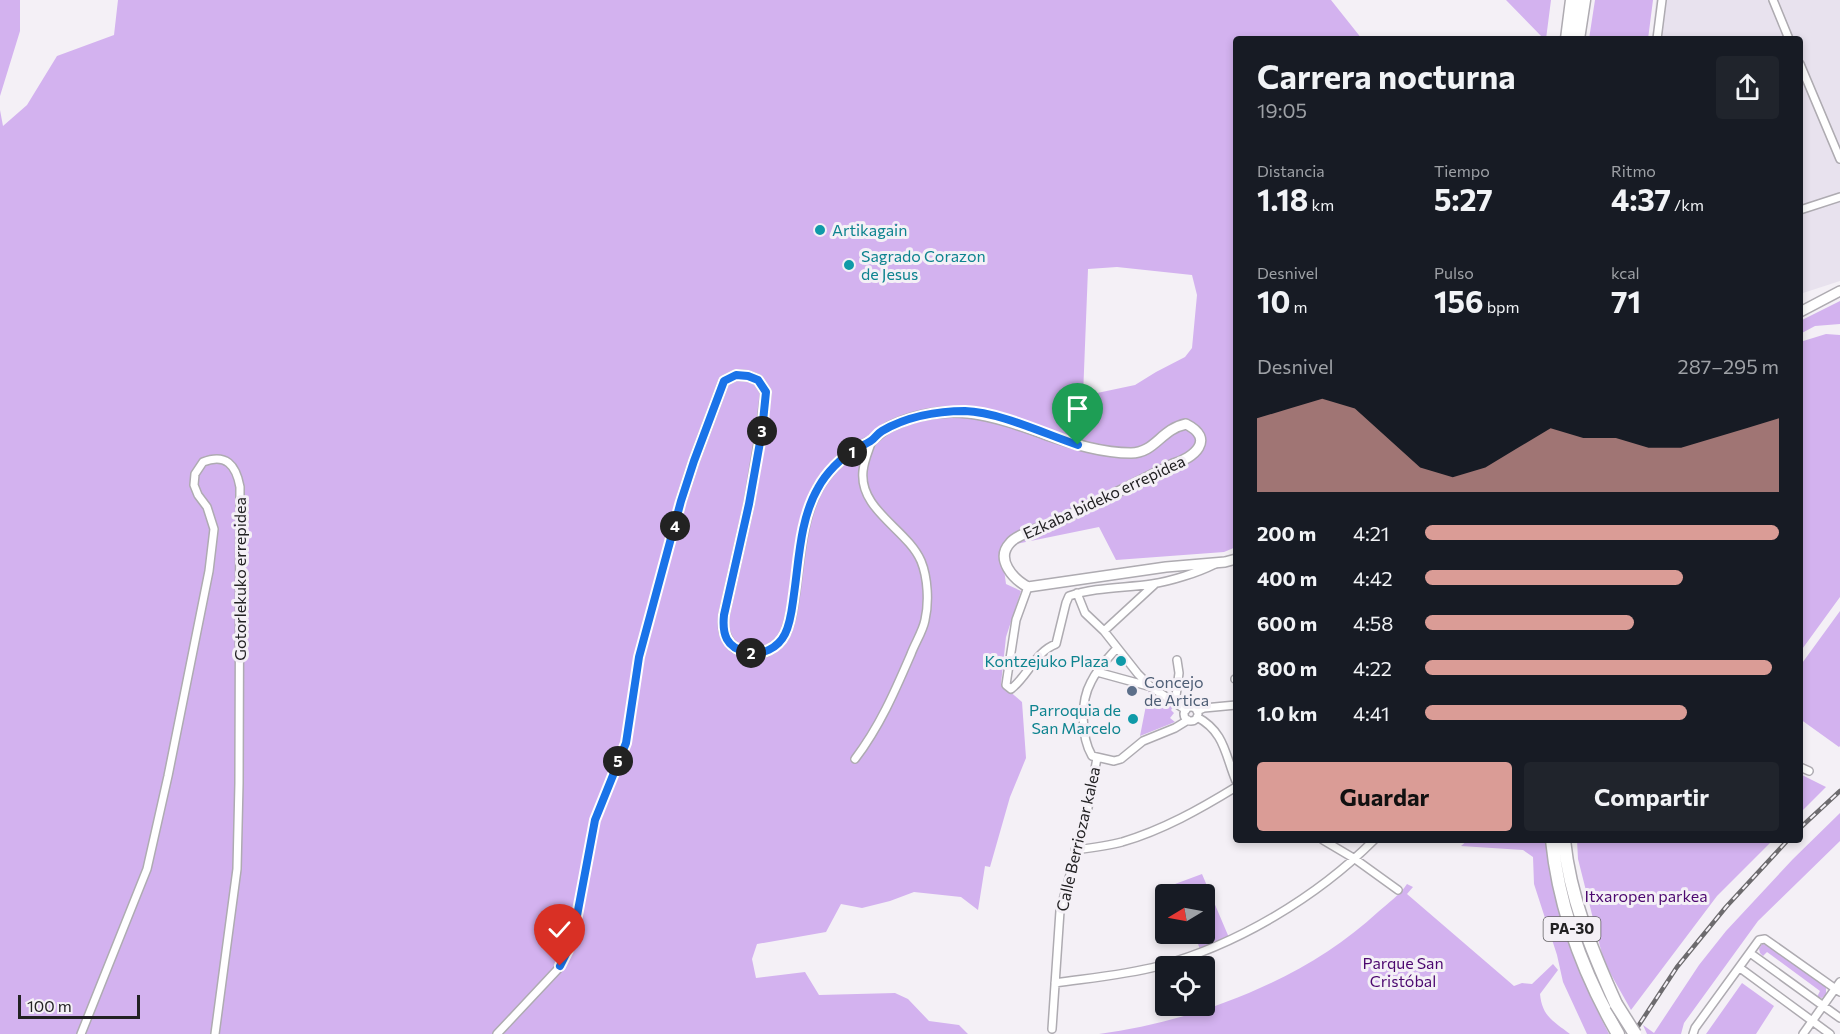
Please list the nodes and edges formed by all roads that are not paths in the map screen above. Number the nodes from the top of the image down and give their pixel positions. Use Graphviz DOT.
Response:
graph roads {
  1 [pos="1572,0"];
  2 [pos="1584,0"];
  3 [pos="1662,0"];
  4 [pos="1773,0"];
  5 [pos="1567,36"];
  6 [pos="1578,36"];
  7 [pos="1657,36"];
  8 [pos="1788,36"];
  9 [pos="1803,71"];
  10 [pos="1840,159"];
  11 [pos="1840,196"];
  12 [pos="1803,209"];
  13 [pos="1840,291"];
  14 [pos="1803,310"];
  15 [pos="872,440"];
  16 [pos="681,501"];
  17 [pos="1233,560"];
  18 [pos="1217,563"];
  19 [pos="1155,584"];
  20 [pos="1028,587"];
  21 [pos="1077,593"];
  22 [pos="1104,631"];
  23 [pos="1117,648"];
  24 [pos="1177,660"];
  25 [pos="1097,672"];
  26 [pos="1151,687"];
  27 [pos="1176,704"];
  28 [pos="1233,705"];
  29 [pos="1186,710"];
  30 [pos="1197,714"];
  31 [pos="1188,720"];
  32 [pos="1096,758"];
  33 [pos="855,759"];
  34 [pos="1803,768"];
  35 [pos="1809,771"];
  36 [pos="1233,774"];
  37 [pos="1233,789"];
  38 [pos="1328,843"];
  39 [pos="1371,843"];
  40 [pos="1552,843"];
  41 [pos="1564,843"];
  42 [pos="1075,850"];
  43 [pos="1355,859"];
  44 [pos="1398,890"];
  45 [pos="1750,953"];
  46 [pos="1740,968"];
  47 [pos="1840,982"];
  48 [pos="1055,983"];
  49 [pos="1838,991"];
  50 [pos="1823,1006"];
  51 [pos="1840,1018"];
  52 [pos="1812,1021"];
  53 [pos="1052,1029"];
  54 [pos="81,1034"];
  55 [pos="215,1034"];
  56 [pos="497,1034"];
  57 [pos="1618,1034"];
  58 [pos="1635,1034"];
  59 [pos="1693,1034"];
  60 [pos="1803,1034"];
  61 [pos="1830,1034"];
  1 -- 5 [label="highway"];
  2 -- 6 [label="highway"];
  3 -- 7 [label="street"];
  4 -- 8 [label="street"];
  9 -- 10 [label="street"];
  11 -- 12 [label="street"];
  13 -- 14 [label="street"];
  15 -- 16 [label="street, Ezkaba bideko errepidea"];
  15 -- 20 [label="street, Ezkaba bideko errepidea"];
  15 -- 33 [label="street"];
  16 -- 56 [label="street"];
  17 -- 18 [label="street"];
  18 -- 19 [label="street"];
  18 -- 20 [label="street"];
  19 -- 21 [label="street"];
  19 -- 22 [label="street"];
  20 -- 21 [label="street"];
  21 -- 22 [label="street"];
  22 -- 23 [label="street"];
  23 -- 25 [label="street"];
  23 -- 26 [label="street"];
  24 -- 27 [label="street"];
  25 -- 26 [label="street"];
  25 -- 32 [label="street"];
  26 -- 27 [label="street"];
  27 -- 29 [label="street"];
  28 -- 30 [label="street"];
  29 -- 30 [label="street"];
  29 -- 31 [label="street"];
  30 -- 31 [label="street"];
  30 -- 36 [label="street"];
  31 -- 32 [label="street"];
  32 -- 42 [label="street, Calle Berriozar kalea"];
  34 -- 35 [label="street"];
  37 -- 42 [label="street"];
  38 -- 43 [label="street"];
  39 -- 43 [label="street"];
  40 -- 57 [label="highway, PA-30"];
  41 -- 58 [label="highway, PA-30, bridge"];
  42 -- 48 [label="street, Calle Berriozar kalea"];
  43 -- 44 [label="street"];
  43 -- 48 [label="street"];
  45 -- 46 [label="street"];
  45 -- 49 [label="street"];
  45 -- 50 [label="street"];
  46 -- 52 [label="street"];
  46 -- 59 [label="street"];
  47 -- 49 [label="street"];
  48 -- 53 [label="street, Calle Berriozar kalea"];
  49 -- 50 [label="street"];
  50 -- 51 [label="street"];
  50 -- 52 [label="street"];
  52 -- 60 [label="street"];
  52 -- 61 [label="street"];
  54 -- 55 [label="street, Gotorlekuko errepidea"];
}
